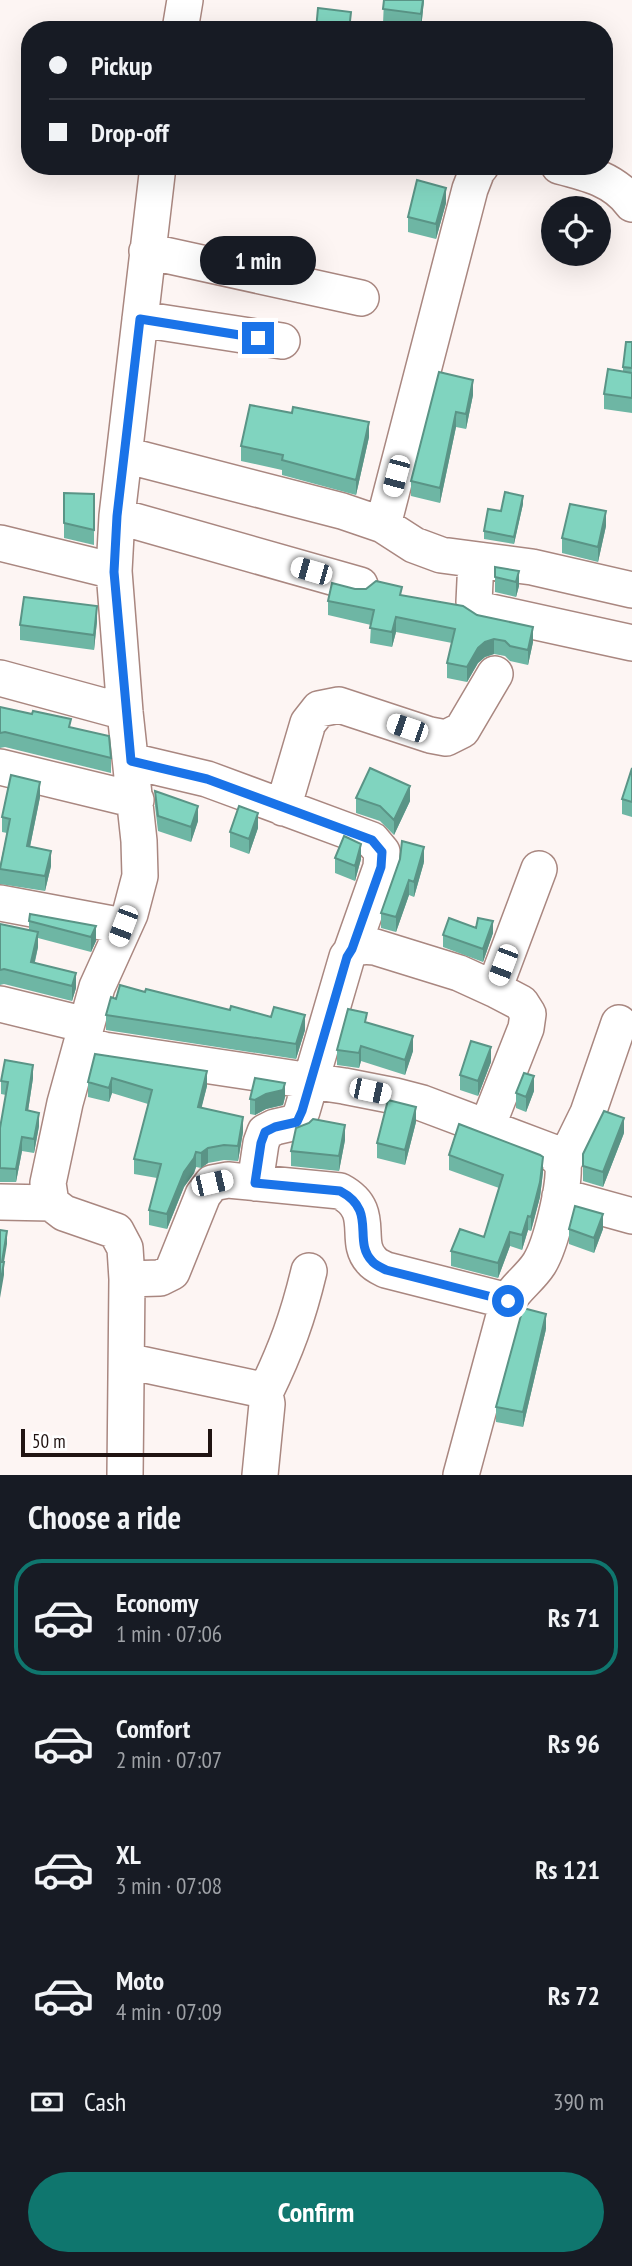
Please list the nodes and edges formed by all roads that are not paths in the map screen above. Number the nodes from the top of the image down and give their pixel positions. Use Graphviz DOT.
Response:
graph roads {
  1 [pos="185,0"];
  2 [pos="182,21"];
  3 [pos="157,175"];
  4 [pos="475,175"];
  5 [pos="587,175"];
  6 [pos="632,204"];
  7 [pos="147,251"];
  8 [pos="361,298"];
  9 [pos="140,319"];
  10 [pos="282,341"];
  11 [pos="125,455"];
  12 [pos="117,516"];
  13 [pos="383,525"];
  14 [pos="0,543"];
  15 [pos="476,561"];
  16 [pos="114,572"];
  17 [pos="360,585"];
  18 [pos="632,590"];
  19 [pos="632,643"];
  20 [pos="495,674"];
  21 [pos="0,678"];
  22 [pos="125,712"];
  23 [pos="131,761"];
  24 [pos="0,767"];
  25 [pos="136,800"];
  26 [pos="283,808"];
  27 [pos="539,869"];
  28 [pos="0,903"];
  29 [pos="123,926"];
  30 [pos="352,949"];
  31 [pos="494,989"];
  32 [pos="0,1004"];
  33 [pos="619,1023"];
  34 [pos="84,1035"];
  35 [pos="311,1080"];
  36 [pos="487,1127"];
  37 [pos="562,1180"];
  38 [pos="255,1183"];
  39 [pos="0,1202"];
  40 [pos="51,1203"];
  41 [pos="632,1216"];
  42 [pos="309,1271"];
  43 [pos="127,1279"];
  44 [pos="508,1301"];
  45 [pos="127,1362"];
  46 [pos="265,1393"];
  47 [pos="125,1475"];
  48 [pos="260,1475"];
  49 [pos="461,1475"];
  1 -- 2 [label="street"];
  3 -- 7 [label="street"];
  4 -- 13 [label="street"];
  5 -- 6 [label="street"];
  7 -- 8 [label="street"];
  7 -- 9 [label="street"];
  9 -- 10 [label="street"];
  9 -- 11 [label="street"];
  11 -- 12 [label="street"];
  11 -- 13 [label="street"];
  12 -- 16 [label="street"];
  12 -- 17 [label="street"];
  13 -- 15 [label="street"];
  14 -- 16 [label="street"];
  15 -- 18 [label="street"];
  15 -- 19 [label="street"];
  16 -- 22 [label="street"];
  20 -- 26 [label="street"];
  21 -- 22 [label="street"];
  22 -- 23 [label="street"];
  23 -- 25 [label="street"];
  23 -- 26 [label="street"];
  24 -- 25 [label="street"];
  25 -- 29 [label="street"];
  26 -- 30 [label="street"];
  27 -- 31 [label="street"];
  28 -- 29 [label="street"];
  29 -- 34 [label="street"];
  30 -- 31 [label="street"];
  30 -- 35 [label="street"];
  31 -- 36 [label="street"];
  32 -- 34 [label="street"];
  33 -- 37 [label="street"];
  34 -- 35 [label="street"];
  34 -- 40 [label="street"];
  35 -- 36 [label="street"];
  35 -- 38 [label="street"];
  36 -- 37 [label="street"];
  37 -- 41 [label="street"];
  37 -- 44 [label="street"];
  38 -- 43 [label="street"];
  38 -- 44 [label="street"];
  39 -- 40 [label="street"];
  40 -- 43 [label="street"];
  42 -- 46 [label="street"];
  43 -- 45 [label="street"];
  44 -- 49 [label="street"];
  45 -- 46 [label="street"];
  45 -- 47 [label="street"];
  46 -- 48 [label="street"];
}
